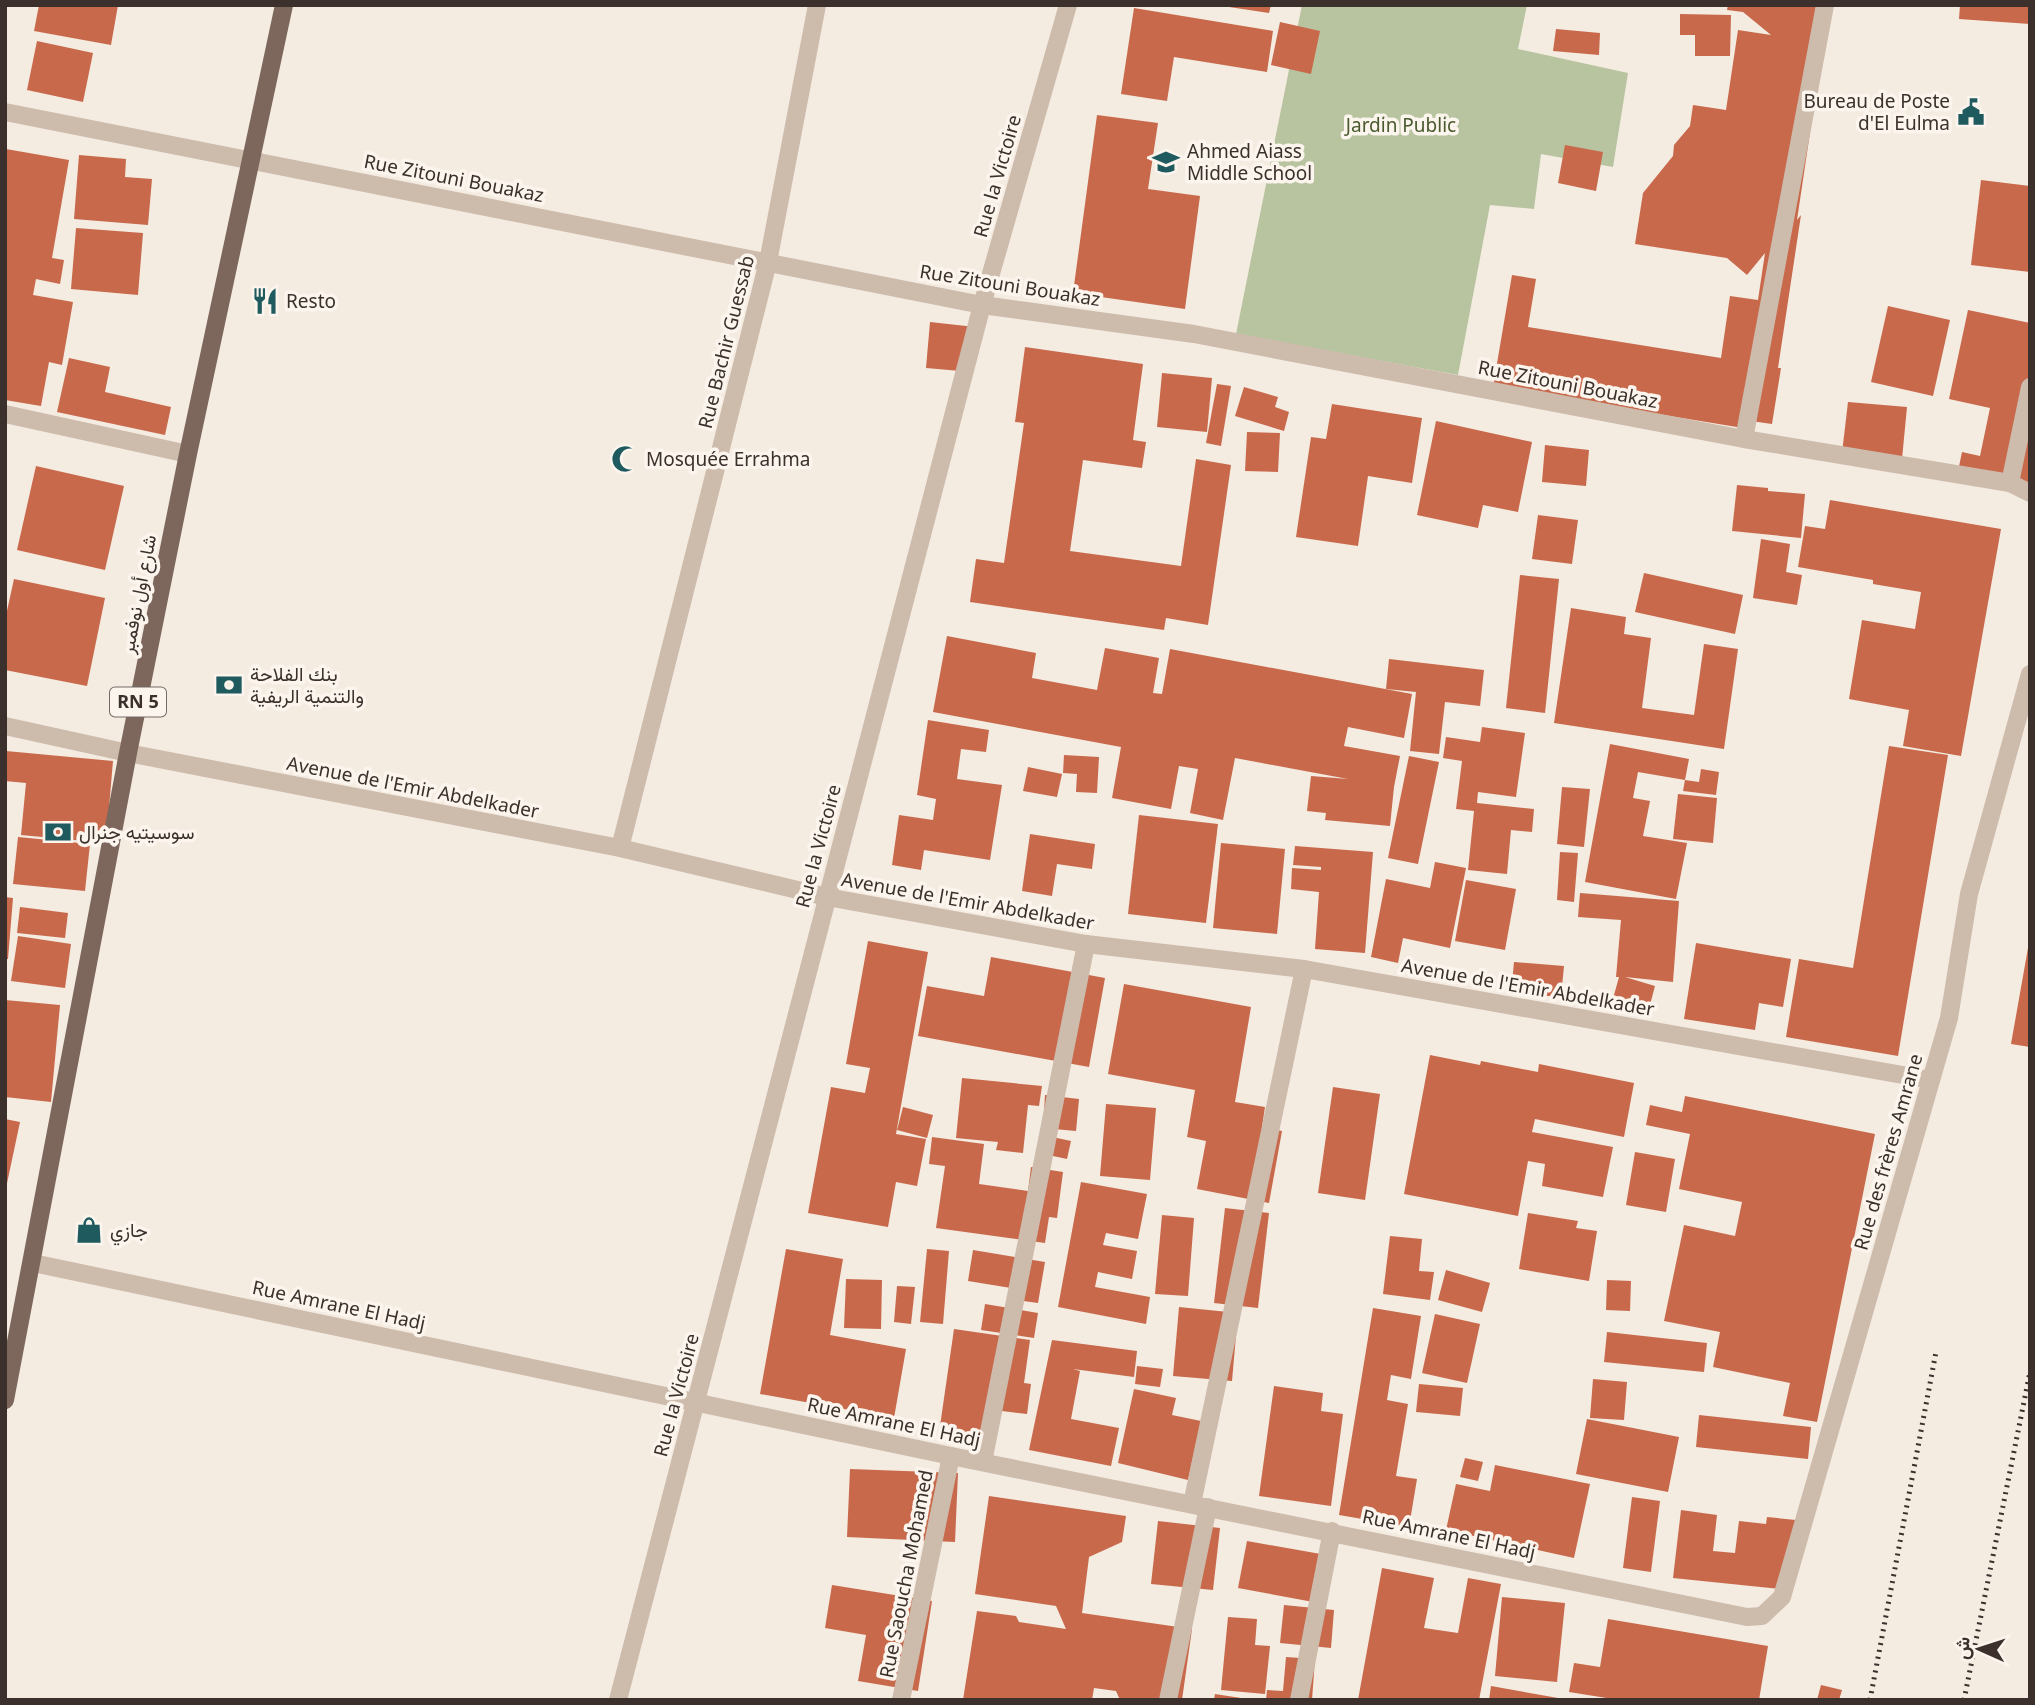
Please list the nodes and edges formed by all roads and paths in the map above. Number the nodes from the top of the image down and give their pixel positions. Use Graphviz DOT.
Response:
graph roads {
  1 [pos="284,5"];
  2 [pos="817,5"];
  3 [pos="1068,5"];
  4 [pos="1825,5"];
  5 [pos="5,112"];
  6 [pos="250,160"];
  7 [pos="768,262"];
  8 [pos="982,305"];
  9 [pos="2030,387"];
  10 [pos="5,414"];
  11 [pos="1744,439"];
  12 [pos="188,454"];
  13 [pos="2010,483"];
  14 [pos="2030,494"];
  15 [pos="2030,674"];
  16 [pos="5,726"];
  17 [pos="128,753"];
  18 [pos="620,848"];
  19 [pos="827,897"];
  20 [pos="1086,944"];
  21 [pos="1304,969"];
  22 [pos="1931,1080"];
  23 [pos="33,1263"];
  24 [pos="5,1400"];
  25 [pos="696,1402"];
  26 [pos="951,1456"];
  27 [pos="983,1462"];
  28 [pos="1200,1505"];
  29 [pos="1332,1531"];
  30 [pos="1747,1617"];
  31 [pos="618,1700"];
  32 [pos="901,1700"];
  33 [pos="1168,1700"];
  34 [pos="1299,1700"];
  1 -- 6 [label="main road, شارع أول نوفمبر / RN 5"];
  2 -- 7 [label="street, Rue Bachir Guessab"];
  3 -- 8 [label="street, Rue la Victoire"];
  4 -- 11 [label="street"];
  5 -- 6 [label="street, Rue Zitouni Bouakaz"];
  6 -- 7 [label="street, Rue Zitouni Bouakaz"];
  6 -- 12 [label="main road, شارع أول نوفمبر / RN 5"];
  7 -- 8 [label="street, Rue Zitouni Bouakaz"];
  7 -- 18 [label="street, Rue Bachir Guessab"];
  8 -- 11 [label="street, Rue Zitouni Bouakaz"];
  8 -- 19 [label="street, Rue la Victoire"];
  9 -- 13 [label="street"];
  10 -- 12 [label="street"];
  11 -- 13 [label="street, Rue Zitouni Bouakaz"];
  12 -- 17 [label="main road, شارع أول نوفمبر / RN 5"];
  13 -- 14 [label="street"];
  15 -- 22 [label="street, Rue des frères Amrane"];
  16 -- 17 [label="street, Avenue de l'Emir Abdelkader"];
  17 -- 18 [label="street, Avenue de l'Emir Abdelkader"];
  17 -- 23 [label="main road, شارع أول نوفمبر / RN 5"];
  18 -- 19 [label="street, Avenue de l'Emir Abdelkader"];
  19 -- 20 [label="street, Avenue de l'Emir Abdelkader"];
  19 -- 25 [label="street, Rue la Victoire"];
  20 -- 21 [label="street, Avenue de l'Emir Abdelkader"];
  20 -- 27 [label="street"];
  21 -- 22 [label="street, Avenue de l'Emir Abdelkader"];
  21 -- 28 [label="street"];
  22 -- 30 [label="street, Rue des frères Amrane"];
  23 -- 24 [label="main road, شارع أول نوفمبر / RN 5"];
  23 -- 25 [label="street, Rue Amrane El Hadj"];
  25 -- 26 [label="street, Rue Amrane El Hadj"];
  25 -- 31 [label="street, Rue la Victoire"];
  26 -- 27 [label="street, Rue Amrane El Hadj"];
  26 -- 32 [label="street, Rue Saoucha Mohamed"];
  27 -- 28 [label="street, Rue Amrane El Hadj"];
  28 -- 29 [label="street, Rue Amrane El Hadj"];
  28 -- 33 [label="street"];
  29 -- 30 [label="street, Rue Amrane El Hadj"];
  29 -- 34 [label="street"];
}
